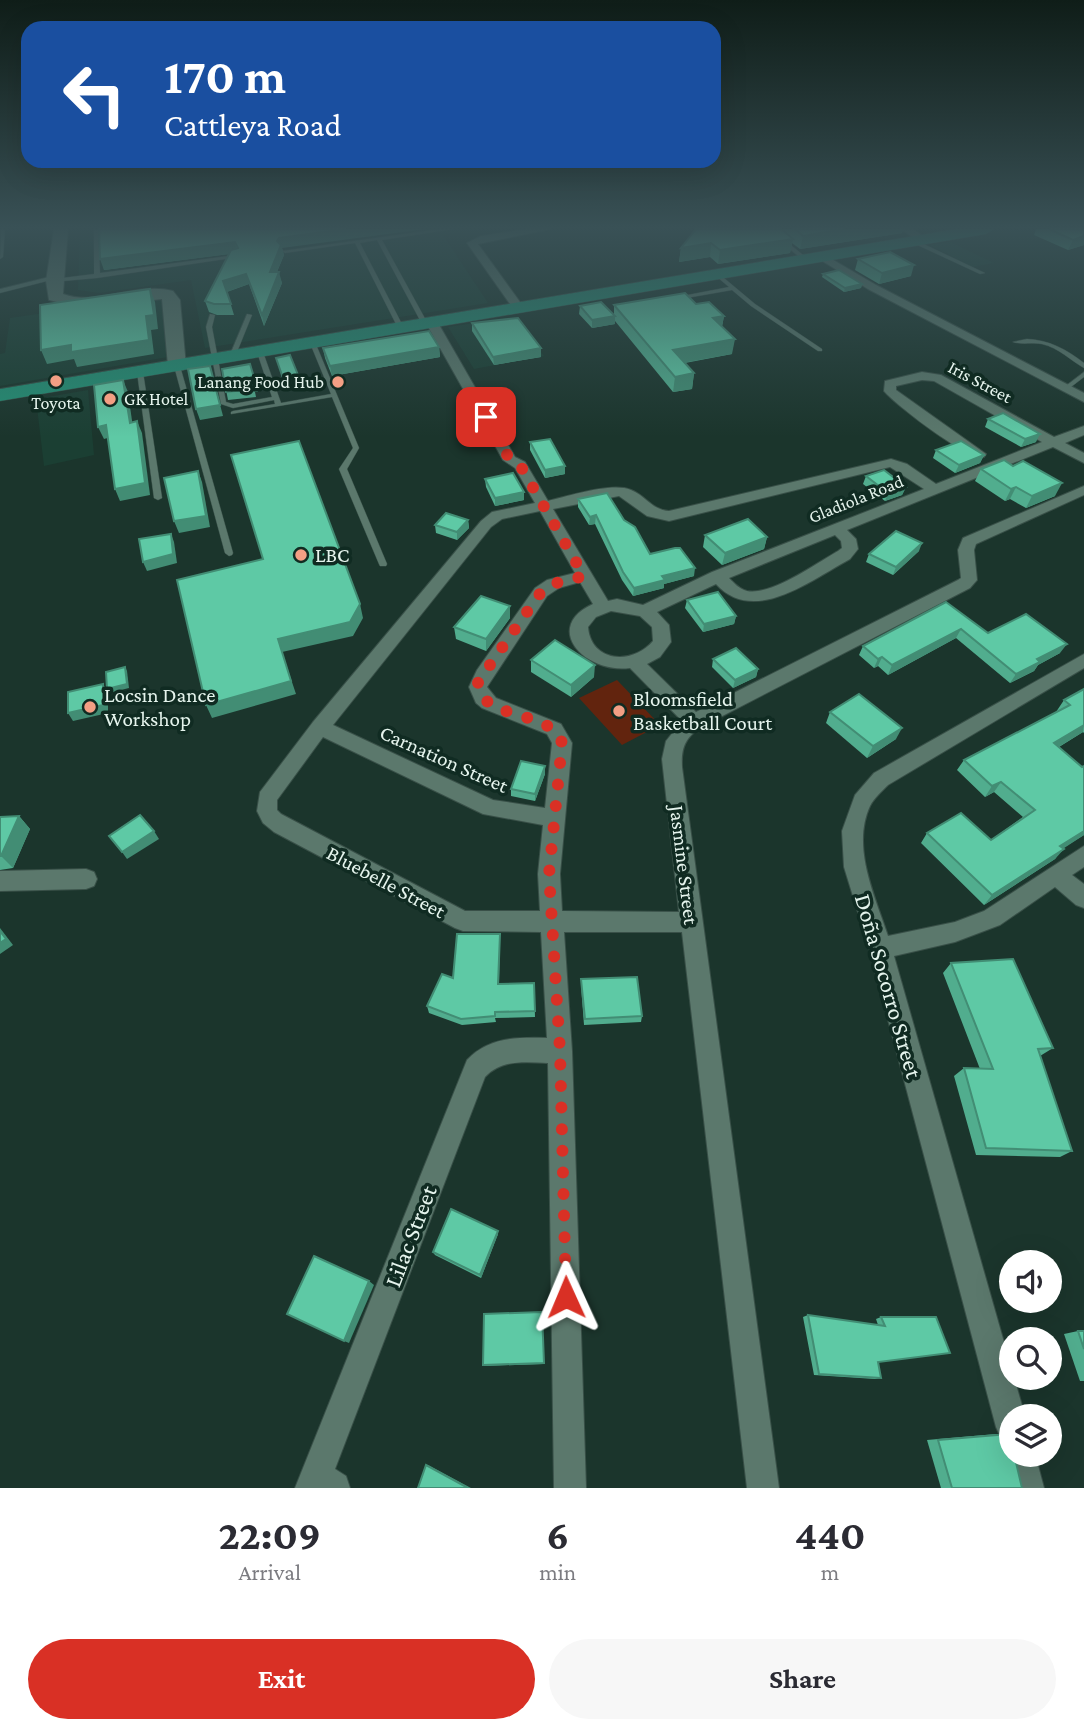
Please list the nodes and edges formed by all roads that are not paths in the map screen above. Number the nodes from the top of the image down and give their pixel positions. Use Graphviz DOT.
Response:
graph roads {
  1 [pos="60,298"];
  2 [pos="106,298"];
  3 [pos="187,298"];
  4 [pos="386,298"];
  5 [pos="417,298"];
  6 [pos="505,298"];
  7 [pos="580,298"];
  8 [pos="673,298"];
  9 [pos="745,298"];
  10 [pos="894,298"];
  11 [pos="670,299"];
  12 [pos="513,310"];
  13 [pos="212,315"];
  14 [pos="250,315"];
  15 [pos="432,323"];
  16 [pos="401,328"];
  17 [pos="1016,342"];
  18 [pos="313,343"];
  19 [pos="820,350"];
  20 [pos="260,352"];
  21 [pos="224,358"];
  22 [pos="186,364"];
  23 [pos="1084,366"];
  24 [pos="140,372"];
  25 [pos="1084,374"];
  26 [pos="1065,389"];
  27 [pos="0,395"];
  28 [pos="334,395"];
  29 [pos="1084,398"];
  30 [pos="277,402"];
  31 [pos="233,414"];
  32 [pos="1084,430"];
  33 [pos="1053,442"];
  34 [pos="1084,459"];
  35 [pos="995,464"];
  36 [pos="933,488"];
  37 [pos="1084,490"];
  38 [pos="158,498"];
  39 [pos="542,505"];
  40 [pos="836,528"];
  41 [pos="229,553"];
  42 [pos="383,564"];
  43 [pos="584,576"];
  44 [pos="718,576"];
  45 [pos="603,607"];
  46 [pos="645,611"];
  47 [pos="635,662"];
  48 [pos="1081,665"];
  49 [pos="694,722"];
  50 [pos="320,727"];
  51 [pos="553,818"];
  52 [pos="1084,855"];
  53 [pos="1056,874"];
  54 [pos="86,879"];
  55 [pos="0,881"];
  56 [pos="1084,898"];
  57 [pos="552,922"];
  58 [pos="691,922"];
  59 [pos="880,948"];
  60 [pos="560,1051"];
  61 [pos="1006,1404"];
  62 [pos="1022,1467"];
  63 [pos="320,1484"];
  64 [pos="570,1488"];
  65 [pos="763,1488"];
  66 [pos="1028,1488"];
  1 -- 2 [label="street"];
  3 -- 22 [label="street"];
  4 -- 16 [label="lane"];
  5 -- 15 [label="lane"];
  6 -- 12 [label="street"];
  7 -- 12 [label="main road"];
  8 -- 11 [label="lane"];
  9 -- 19 [label="lane"];
  10 -- 26 [label="street"];
  12 -- 15 [label="main road"];
  13 -- 21 [label="lane"];
  14 -- 21 [label="lane"];
  15 -- 16 [label="main road"];
  15 -- 39 [label="street"];
  16 -- 18 [label="main road"];
  17 -- 23 [label="lane"];
  18 -- 20 [label="main road"];
  18 -- 28 [label="lane"];
  20 -- 21 [label="main road"];
  20 -- 30 [label="lane"];
  21 -- 22 [label="main road"];
  21 -- 30 [label="lane"];
  22 -- 24 [label="main road"];
  22 -- 41 [label="lane"];
  24 -- 27 [label="main road"];
  24 -- 38 [label="lane"];
  25 -- 26 [label="lane"];
  26 -- 29 [label="street"];
  28 -- 30 [label="lane"];
  28 -- 42 [label="lane"];
  30 -- 31 [label="lane"];
  32 -- 33 [label="street, Gladiola Road"];
  33 -- 34 [label="street, Iris Street"];
  33 -- 35 [label="street, Gladiola Road"];
  33 -- 35 [label="street, Iris Street"];
  35 -- 36 [label="street, Gladiola Road"];
  36 -- 39 [label="street"];
  36 -- 40 [label="street, Gladiola Road"];
  37 -- 49 [label="street, Jasmine Street"];
  39 -- 43 [label="street"];
  39 -- 50 [label="street"];
  40 -- 44 [label="street, Gladiola Road"];
  40 -- 44 [label="street"];
  43 -- 45 [label="street"];
  43 -- 51 [label="street"];
  44 -- 46 [label="street, Gladiola Road"];
  45 -- 46 [label="street"];
  45 -- 47 [label="street"];
  46 -- 47 [label="street"];
  47 -- 49 [label="street"];
  48 -- 59 [label="street, Doña Socorro Street"];
  49 -- 58 [label="street, Jasmine Street"];
  50 -- 51 [label="street, Carnation Street"];
  50 -- 57 [label="street, Bluebelle Street"];
  51 -- 57 [label="street"];
  52 -- 53 [label="street"];
  53 -- 56 [label="street"];
  53 -- 59 [label="street"];
  54 -- 55 [label="street"];
  57 -- 58 [label="street, Bluebelle Street"];
  57 -- 60 [label="street"];
  58 -- 65 [label="street, Jasmine Street"];
  59 -- 61 [label="street, Doña Socorro Street"];
  60 -- 63 [label="street, Lilac Street"];
  60 -- 64 [label="street"];
  62 -- 66 [label="street"];
}
